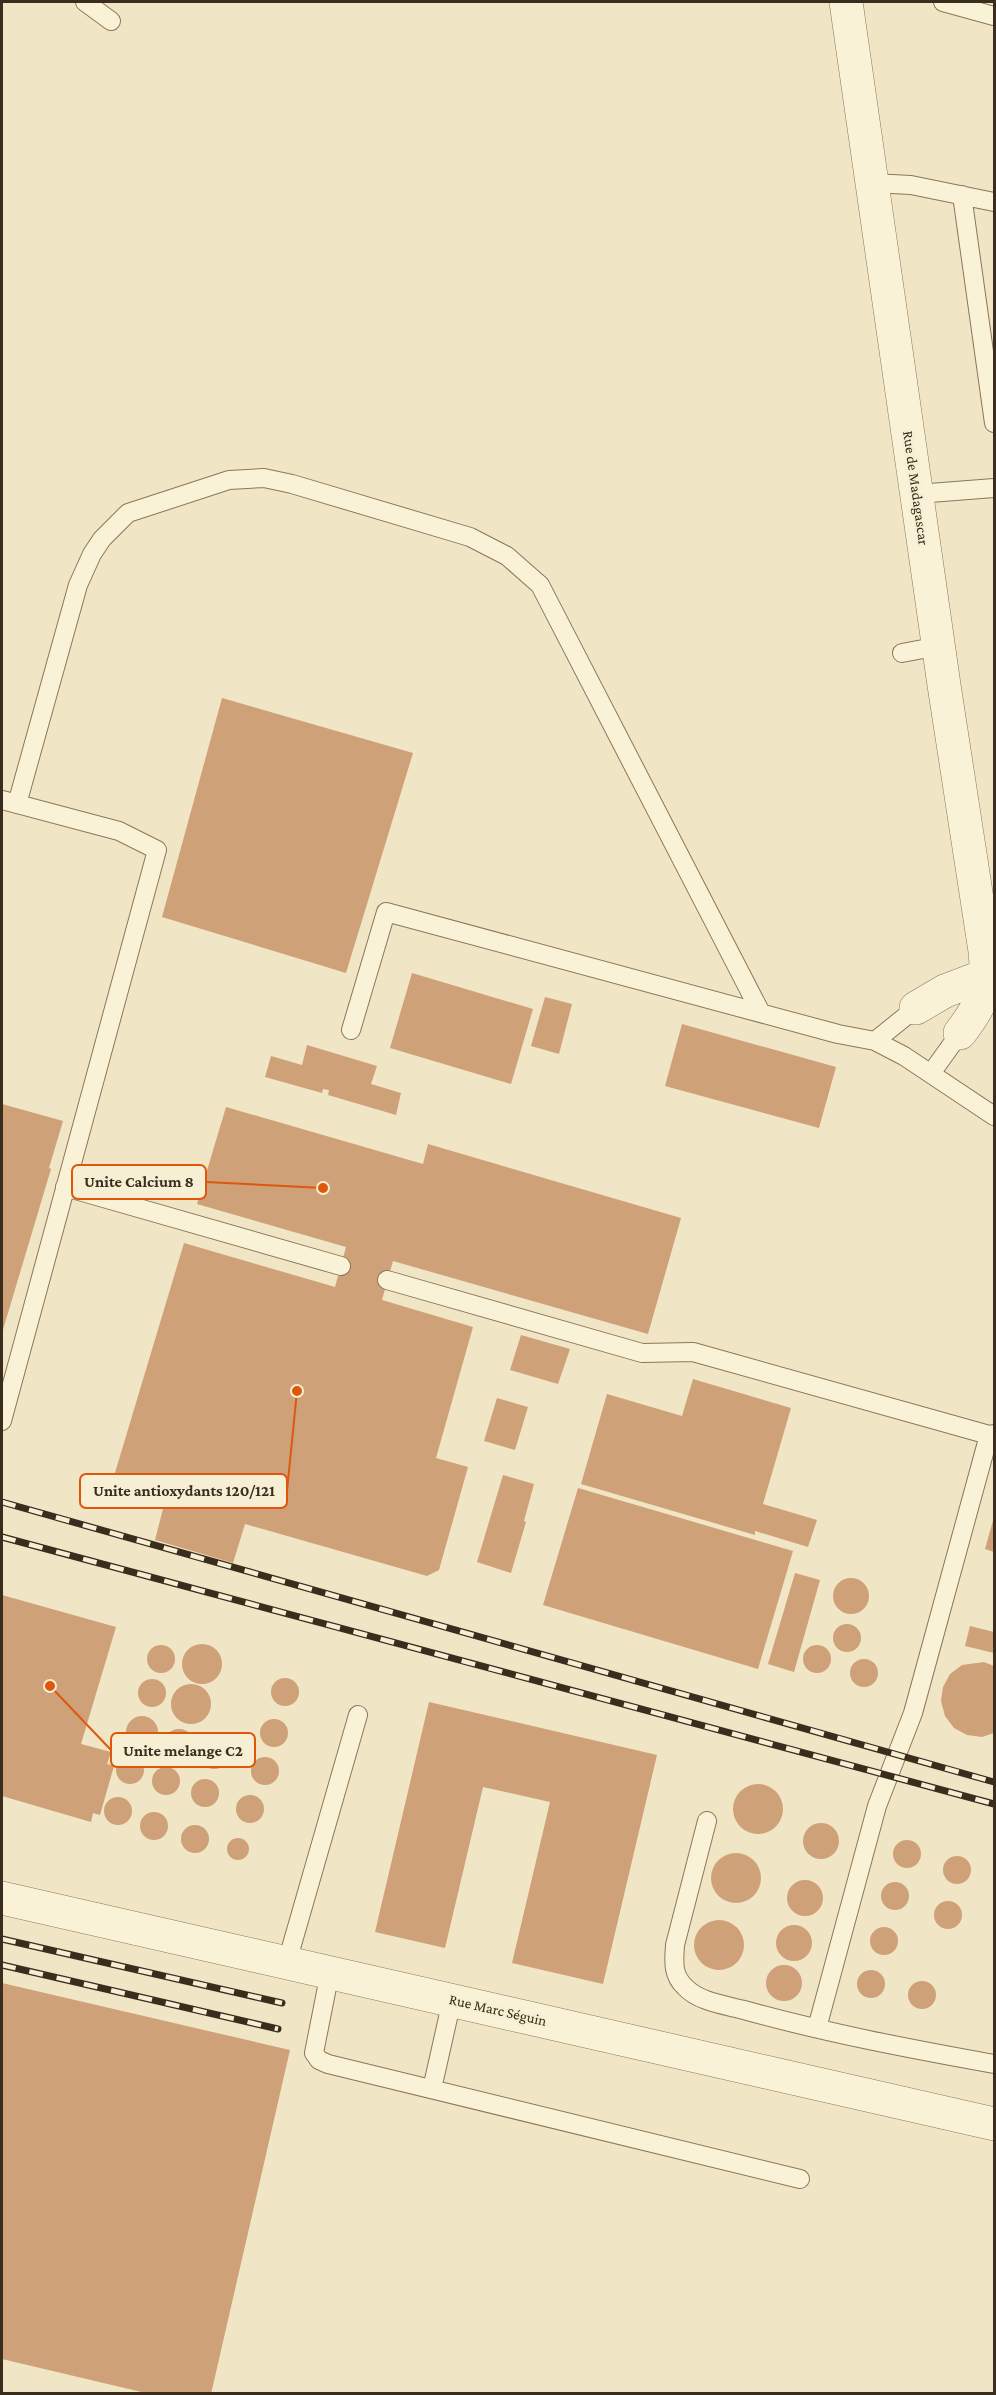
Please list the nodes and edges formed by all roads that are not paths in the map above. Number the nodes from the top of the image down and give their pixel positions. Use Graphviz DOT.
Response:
graph roads {
  1 [pos="85,2"];
  2 [pos="846,2"];
  3 [pos="943,2"];
  4 [pos="994,16"];
  5 [pos="111,21"];
  6 [pos="872,183"];
  7 [pos="962,195"];
  8 [pos="994,202"];
  9 [pos="994,423"];
  10 [pos="994,488"];
  11 [pos="917,494"];
  12 [pos="939,646"];
  13 [pos="902,653"];
  14 [pos="9,802"];
  15 [pos="991,979"];
  16 [pos="916,1008"];
  17 [pos="761,1013"];
  18 [pos="351,1030"];
  19 [pos="960,1033"];
  20 [pos="875,1041"];
  21 [pos="932,1072"];
  22 [pos="994,1116"];
  23 [pos="65,1187"];
  24 [pos="341,1266"];
  25 [pos="387,1280"];
  26 [pos="2,1421"];
  27 [pos="992,1434"];
  28 [pos="358,1715"];
  29 [pos="707,1821"];
  30 [pos="2,1898"];
  31 [pos="287,1962"];
  32 [pos="330,1972"];
  33 [pos="452,2000"];
  34 [pos="817,2028"];
  35 [pos="994,2064"];
  36 [pos="432,2090"];
  37 [pos="994,2124"];
  38 [pos="800,2179"];
  1 -- 5 [label="lane"];
  2 -- 6 [label="street, Rue de Madagascar"];
  3 -- 4 [label="lane"];
  6 -- 7 [label="lane"];
  6 -- 11 [label="street, Rue de Madagascar"];
  7 -- 8 [label="lane"];
  7 -- 9 [label="lane"];
  10 -- 11 [label="lane"];
  11 -- 12 [label="street, Rue de Madagascar"];
  12 -- 13 [label="lane"];
  12 -- 15 [label="street, Rue de Madagascar"];
  14 -- 17 [label="lane"];
  14 -- 23 [label="lane"];
  15 -- 16 [label="street"];
  15 -- 19 [label="street, Rue de Madagascar"];
  16 -- 20 [label="lane"];
  17 -- 18 [label="lane"];
  17 -- 20 [label="lane"];
  19 -- 21 [label="lane"];
  20 -- 21 [label="lane"];
  21 -- 22 [label="lane"];
  23 -- 24 [label="lane"];
  23 -- 26 [label="lane"];
  25 -- 27 [label="lane"];
  27 -- 34 [label="lane"];
  28 -- 31 [label="lane"];
  29 -- 34 [label="lane"];
  30 -- 31 [label="street, Rue Marc Séguin"];
  31 -- 32 [label="street, Rue Marc Séguin"];
  32 -- 33 [label="street, Rue Marc Séguin"];
  32 -- 36 [label="lane"];
  33 -- 36 [label="lane"];
  33 -- 37 [label="street, Rue Marc Séguin"];
  34 -- 35 [label="lane"];
  36 -- 38 [label="lane"];
}
